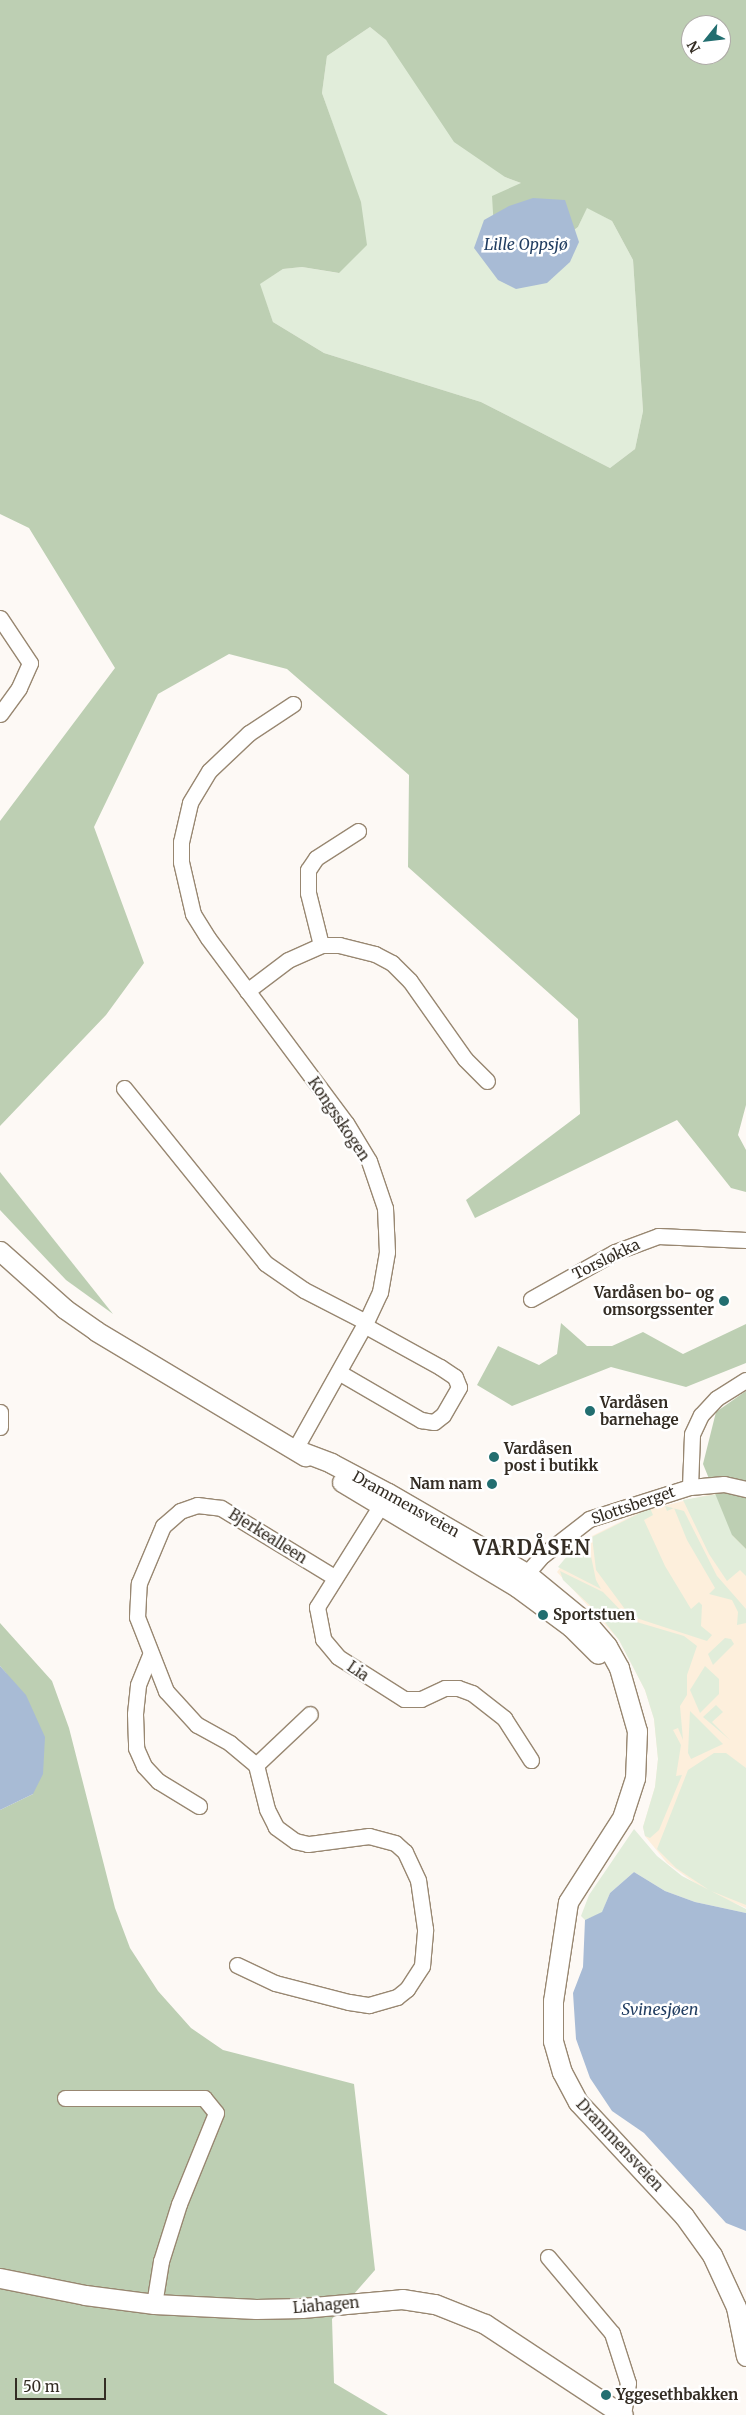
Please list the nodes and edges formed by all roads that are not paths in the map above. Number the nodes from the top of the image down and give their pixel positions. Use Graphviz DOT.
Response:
graph roads {
  1 [pos="0,618"];
  2 [pos="293,704"];
  3 [pos="0,714"];
  4 [pos="358,830"];
  5 [pos="321,945"];
  6 [pos="247,991"];
  7 [pos="487,1081"];
  8 [pos="124,1088"];
  9 [pos="746,1240"];
  10 [pos="0,1251"];
  11 [pos="531,1299"];
  12 [pos="365,1323"];
  13 [pos="340,1372"];
  14 [pos="746,1380"];
  15 [pos="0,1412"];
  16 [pos="0,1427"];
  17 [pos="295,1449"];
  18 [pos="690,1487"];
  19 [pos="746,1489"];
  20 [pos="384,1499"];
  21 [pos="334,1577"];
  22 [pos="521,1580"];
  23 [pos="150,1655"];
  24 [pos="310,1714"];
  25 [pos="531,1760"];
  26 [pos="256,1765"];
  27 [pos="198,1806"];
  28 [pos="237,1965"];
  29 [pos="64,2098"];
  30 [pos="548,2257"];
  31 [pos="0,2278"];
  32 [pos="154,2304"];
  33 [pos="746,2356"];
  34 [pos="623,2415"];
  1 -- 3 [label="street"];
  2 -- 6 [label="street, Kongsskogen"];
  4 -- 5 [label="street"];
  5 -- 6 [label="street"];
  5 -- 7 [label="street"];
  6 -- 12 [label="street, Kongsskogen"];
  8 -- 12 [label="street"];
  9 -- 11 [label="street, Torsløkka"];
  10 -- 17 [label="main road, Drammensveien"];
  12 -- 13 [label="street, Kongsskogen"];
  12 -- 13 [label="street"];
  13 -- 17 [label="street, Kongsskogen"];
  14 -- 18 [label="street"];
  15 -- 16 [label="street"];
  17 -- 20 [label="main road, Drammensveien"];
  18 -- 19 [label="street, Slottsberget"];
  18 -- 22 [label="street, Slottsberget"];
  20 -- 21 [label="street, Lia"];
  20 -- 22 [label="main road, Drammensveien"];
  21 -- 23 [label="street, Bjerkealleen"];
  21 -- 25 [label="street, Lia"];
  22 -- 33 [label="main road, Drammensveien"];
  23 -- 26 [label="street, Bjerkealleen"];
  23 -- 27 [label="street"];
  24 -- 26 [label="street"];
  26 -- 28 [label="street"];
  29 -- 32 [label="street"];
  30 -- 34 [label="street, Liahagen"];
  31 -- 32 [label="main road, Liahagen"];
  32 -- 34 [label="main road, Liahagen"];
}
